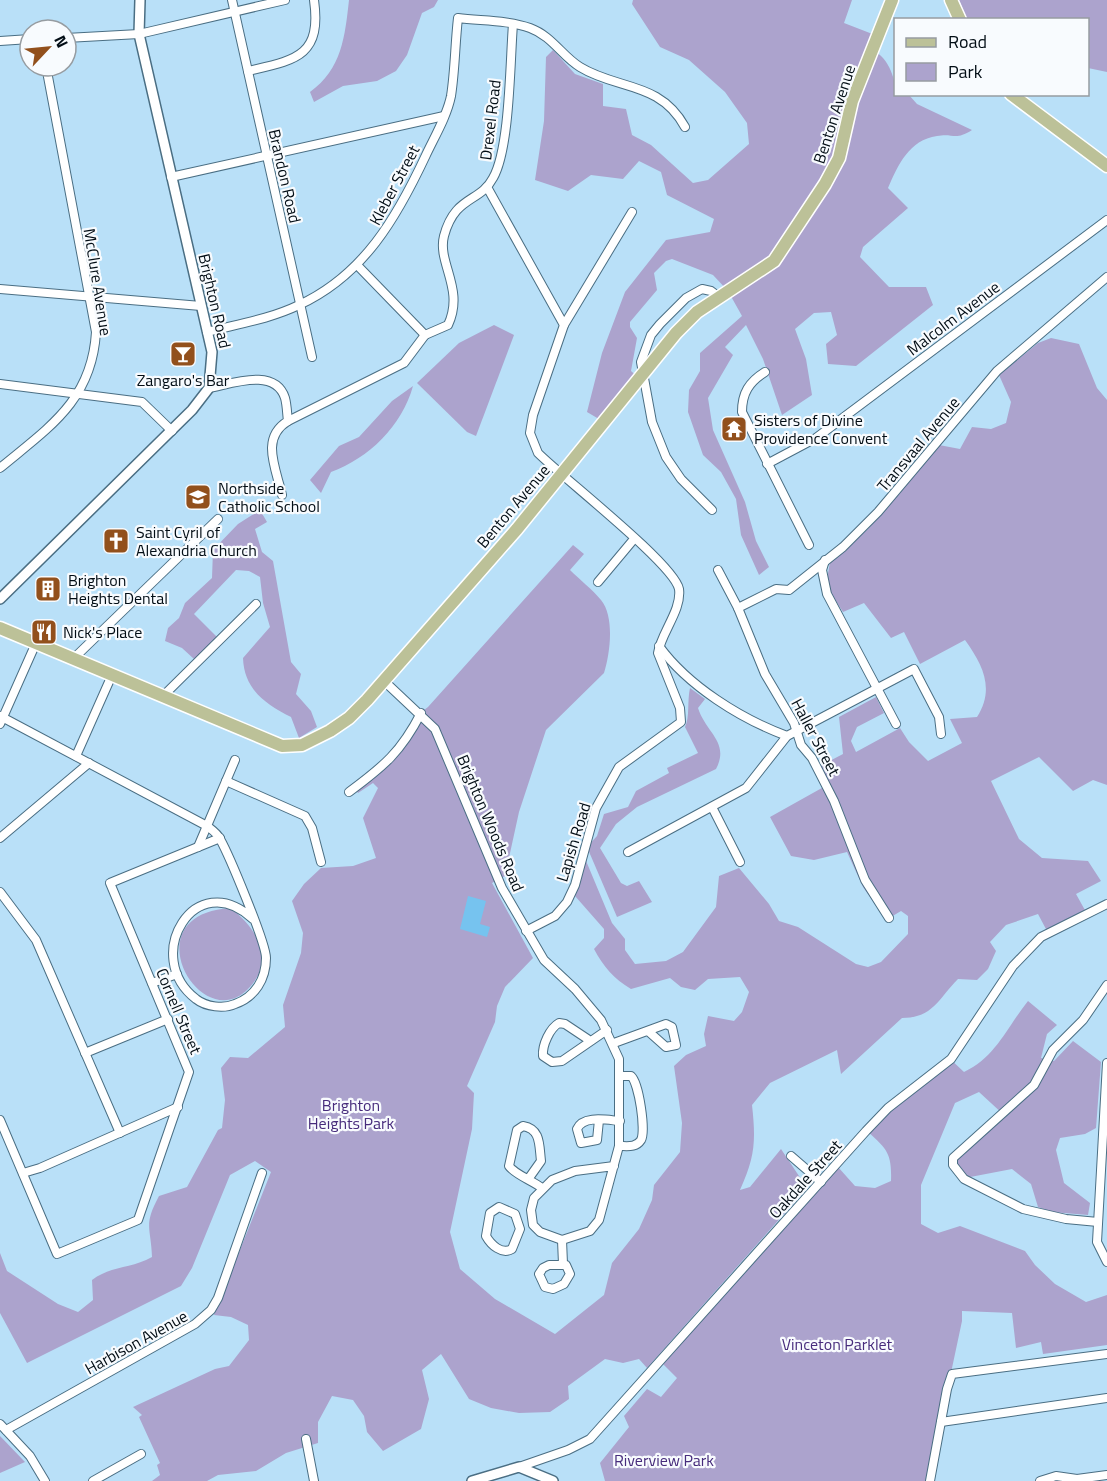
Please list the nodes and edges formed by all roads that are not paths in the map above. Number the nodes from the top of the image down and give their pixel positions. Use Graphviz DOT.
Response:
graph roads {
  1 [pos="140,0"];
  2 [pos="232,0"];
  3 [pos="285,0"];
  4 [pos="314,0"];
  5 [pos="892,0"];
  6 [pos="951,0"];
  7 [pos="234,12"];
  8 [pos="959,18"];
  9 [pos="513,24"];
  10 [pos="139,34"];
  11 [pos="78,37"];
  12 [pos="18,40"];
  13 [pos="0,41"];
  14 [pos="248,71"];
  15 [pos="48,78"];
  16 [pos="1014,96"];
  17 [pos="444,116"];
  18 [pos="685,127"];
  19 [pos="267,156"];
  20 [pos="1107,165"];
  21 [pos="171,177"];
  22 [pos="487,187"];
  23 [pos="632,212"];
  24 [pos="1107,220"];
  25 [pos="357,265"];
  26 [pos="1107,278"];
  27 [pos="0,289"];
  28 [pos="719,297"];
  29 [pos="89,298"];
  30 [pos="301,305"];
  31 [pos="201,306"];
  32 [pos="564,325"];
  33 [pos="207,332"];
  34 [pos="425,335"];
  35 [pos="312,357"];
  36 [pos="765,372"];
  37 [pos="644,375"];
  38 [pos="0,384"];
  39 [pos="209,388"];
  40 [pos="78,393"];
  41 [pos="288,421"];
  42 [pos="172,431"];
  43 [pos="767,464"];
  44 [pos="0,468"];
  45 [pos="561,475"];
  46 [pos="282,495"];
  47 [pos="712,510"];
  48 [pos="218,519"];
  49 [pos="634,539"];
  50 [pos="809,545"];
  51 [pos="825,560"];
  52 [pos="718,570"];
  53 [pos="598,582"];
  54 [pos="0,599"];
  55 [pos="256,604"];
  56 [pos="738,608"];
  57 [pos="0,628"];
  58 [pos="36,643"];
  59 [pos="659,646"];
  60 [pos="73,659"];
  61 [pos="112,675"];
  62 [pos="383,680"];
  63 [pos="878,688"];
  64 [pos="164,696"];
  65 [pos="421,713"];
  66 [pos="1,719"];
  67 [pos="896,724"];
  68 [pos="795,733"];
  69 [pos="941,734"];
  70 [pos="787,736"];
  71 [pos="75,756"];
  72 [pos="235,760"];
  73 [pos="89,763"];
  74 [pos="226,781"];
  75 [pos="349,792"];
  76 [pos="712,807"];
  77 [pos="207,826"];
  78 [pos="0,838"];
  79 [pos="220,838"];
  80 [pos="198,847"];
  81 [pos="628,852"];
  82 [pos="321,862"];
  83 [pos="740,862"];
  84 [pos="0,892"];
  85 [pos="1107,904"];
  86 [pos="889,918"];
  87 [pos="254,919"];
  88 [pos="526,931"];
  89 [pos="177,974"];
  90 [pos="152,983"];
  91 [pos="1107,985"];
  92 [pos="168,1019"];
  93 [pos="607,1030"];
  94 [pos="648,1031"];
  95 [pos="590,1040"];
  96 [pos="614,1043"];
  97 [pos="85,1053"];
  98 [pos="1107,1063"];
  99 [pos="621,1076"];
  100 [pos="178,1107"];
  101 [pos="0,1120"];
  102 [pos="599,1120"];
  103 [pos="620,1121"];
  104 [pos="120,1133"];
  105 [pos="619,1146"];
  106 [pos="790,1156"];
  107 [pos="614,1166"];
  108 [pos="1103,1171"];
  109 [pos="22,1173"];
  110 [pos="262,1173"];
  111 [pos="530,1178"];
  112 [pos="821,1182"];
  113 [pos="542,1188"];
  114 [pos="1098,1222"];
  115 [pos="533,1225"];
  116 [pos="520,1229"];
  117 [pos="562,1240"];
  118 [pos="1107,1262"];
  119 [pos="563,1264"];
  120 [pos="1107,1354"];
  121 [pos="1107,1398"];
  122 [pos="941,1422"];
  123 [pos="3,1427"];
  124 [pos="306,1439"];
  125 [pos="141,1454"];
  126 [pos="519,1467"];
  127 [pos="1107,1475"];
  128 [pos="1077,1480"];
  129 [pos="45,1481"];
  130 [pos="93,1481"];
  131 [pos="314,1481"];
  132 [pos="472,1481"];
  133 [pos="553,1481"];
  134 [pos="930,1481"];
  135 [pos="1040,1481"];
  1 -- 10 [label="street, Brighton Road"];
  2 -- 7 [label="street, Brandon Road"];
  3 -- 7 [label="street"];
  4 -- 14 [label="street"];
  5 -- 28 [label="main road, Benton Avenue"];
  6 -- 8 [label="main road"];
  7 -- 10 [label="street"];
  7 -- 14 [label="street, Brandon Road"];
  9 -- 17 [label="street, Kleber Street"];
  9 -- 18 [label="street"];
  9 -- 22 [label="street, Drexel Road"];
  10 -- 11 [label="street"];
  10 -- 21 [label="street, Brighton Road"];
  12 -- 13 [label="street"];
  14 -- 19 [label="street, Brandon Road"];
  15 -- 29 [label="street, McClure Avenue"];
  16 -- 20 [label="main road"];
  17 -- 19 [label="street"];
  17 -- 25 [label="street, Kleber Street"];
  19 -- 21 [label="street"];
  19 -- 30 [label="street, Brandon Road"];
  21 -- 31 [label="street, Brighton Road"];
  22 -- 32 [label="street"];
  22 -- 34 [label="street"];
  23 -- 32 [label="street"];
  24 -- 43 [label="street, Malcolm Avenue"];
  25 -- 30 [label="street, Kleber Street"];
  25 -- 34 [label="street"];
  26 -- 51 [label="street, Transvaal Avenue"];
  27 -- 29 [label="street"];
  28 -- 37 [label="main road, Benton Avenue"];
  28 -- 37 [label="street"];
  29 -- 31 [label="street"];
  29 -- 40 [label="street, McClure Avenue"];
  30 -- 33 [label="street, Kleber Street"];
  30 -- 35 [label="street, Brandon Road"];
  31 -- 33 [label="street, Brighton Road"];
  32 -- 45 [label="street"];
  33 -- 39 [label="street, Brighton Road"];
  34 -- 41 [label="street"];
  36 -- 43 [label="street"];
  37 -- 45 [label="main road, Benton Avenue"];
  37 -- 47 [label="street"];
  38 -- 40 [label="street"];
  39 -- 41 [label="street"];
  39 -- 42 [label="street"];
  40 -- 42 [label="street"];
  40 -- 44 [label="street, McClure Avenue"];
  41 -- 46 [label="street"];
  42 -- 54 [label="street"];
  43 -- 50 [label="street"];
  45 -- 49 [label="street"];
  45 -- 62 [label="main road, Benton Avenue"];
  48 -- 60 [label="street"];
  49 -- 53 [label="street"];
  49 -- 59 [label="street"];
  51 -- 56 [label="street, Transvaal Avenue"];
  51 -- 63 [label="street"];
  52 -- 56 [label="street, Haller Street"];
  55 -- 64 [label="street"];
  56 -- 68 [label="street, Haller Street"];
  57 -- 58 [label="main road, Benton Avenue"];
  58 -- 60 [label="main road, Benton Avenue"];
  58 -- 66 [label="street"];
  59 -- 70 [label="street"];
  59 -- 88 [label="street, Lapish Road"];
  60 -- 61 [label="main road, Benton Avenue"];
  61 -- 64 [label="main road, Benton Avenue"];
  61 -- 71 [label="street"];
  62 -- 64 [label="main road, Benton Avenue"];
  62 -- 65 [label="street, Brighton Woods Road"];
  63 -- 67 [label="street"];
  63 -- 68 [label="street"];
  63 -- 69 [label="street"];
  65 -- 75 [label="street"];
  65 -- 88 [label="street, Brighton Woods Road"];
  66 -- 71 [label="street"];
  68 -- 70 [label="street"];
  68 -- 86 [label="street, Haller Street"];
  70 -- 76 [label="street"];
  71 -- 73 [label="street"];
  72 -- 74 [label="street"];
  73 -- 77 [label="street"];
  73 -- 78 [label="street"];
  74 -- 77 [label="street"];
  74 -- 82 [label="street"];
  76 -- 81 [label="street"];
  76 -- 83 [label="street"];
  77 -- 79 [label="street"];
  77 -- 80 [label="street"];
  79 -- 80 [label="street"];
  79 -- 87 [label="street"];
  80 -- 90 [label="street, Cornell Street"];
  84 -- 97 [label="street"];
  85 -- 112 [label="street, Oakdale Street"];
  87 -- 89 [label="street"];
  87 -- 89 [label="street"];
  88 -- 93 [label="street, Brighton Woods Road"];
  89 -- 90 [label="street"];
  90 -- 92 [label="street, Cornell Street"];
  91 -- 114 [label="street"];
  92 -- 97 [label="street"];
  92 -- 100 [label="street, Cornell Street"];
  93 -- 95 [label="street"];
  93 -- 96 [label="street, Brighton Woods Road"];
  94 -- 96 [label="street"];
  95 -- 95 [label="street"];
  96 -- 99 [label="street, Brighton Woods Road"];
  97 -- 104 [label="street"];
  98 -- 108 [label="street"];
  99 -- 103 [label="street, Brighton Woods Road"];
  99 -- 105 [label="street"];
  100 -- 104 [label="street"];
  100 -- 109 [label="street, Cornell Street"];
  101 -- 109 [label="street"];
  102 -- 103 [label="street"];
  103 -- 105 [label="street, Brighton Woods Road"];
  104 -- 109 [label="street"];
  105 -- 107 [label="street, Brighton Woods Road"];
  106 -- 112 [label="street"];
  107 -- 113 [label="street"];
  107 -- 117 [label="street, Brighton Woods Road"];
  108 -- 114 [label="street"];
  110 -- 123 [label="street, Harbison Avenue"];
  111 -- 111 [label="street"];
  111 -- 113 [label="street"];
  112 -- 126 [label="street, Oakdale Street"];
  113 -- 115 [label="street"];
  114 -- 118 [label="street"];
  115 -- 116 [label="street"];
  115 -- 117 [label="street"];
  116 -- 116 [label="street"];
  117 -- 119 [label="street"];
  120 -- 122 [label="street"];
  121 -- 122 [label="street"];
  122 -- 134 [label="street"];
  123 -- 129 [label="street"];
  124 -- 131 [label="street"];
  125 -- 130 [label="street"];
  126 -- 132 [label="street"];
  126 -- 133 [label="street"];
  127 -- 128 [label="street"];
  128 -- 135 [label="street"];
}
